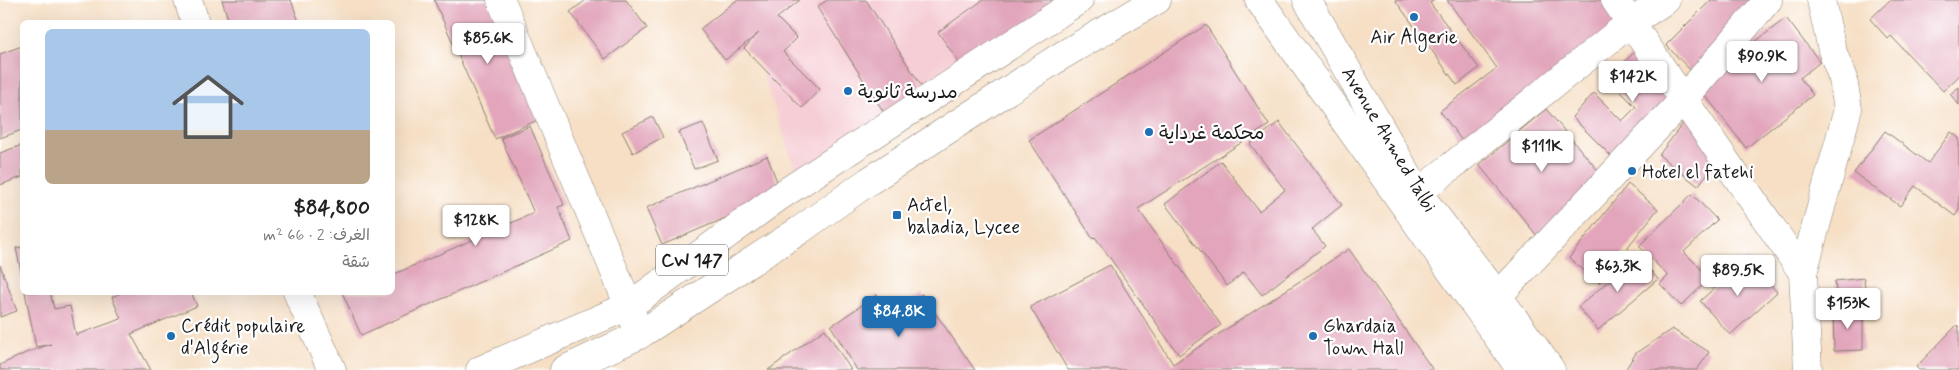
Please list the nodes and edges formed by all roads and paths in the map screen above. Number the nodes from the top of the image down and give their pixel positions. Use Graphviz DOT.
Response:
graph roads {
  1 [pos="188,0"];
  2 [pos="501,0"];
  3 [pos="1079,0"];
  4 [pos="1157,0"];
  5 [pos="1259,0"];
  6 [pos="1307,0"];
  7 [pos="1615,0"];
  8 [pos="1666,0"];
  9 [pos="1768,0"];
  10 [pos="1821,0"];
  11 [pos="194,20"];
  12 [pos="1630,23"];
  13 [pos="1683,100"];
  14 [pos="1418,193"];
  15 [pos="1803,273"];
  16 [pos="298,295"];
  17 [pos="1498,296"];
  18 [pos="629,306"];
  19 [pos="639,335"];
  20 [pos="332,370"];
  21 [pos="480,370"];
  22 [pos="564,370"];
  23 [pos="1521,370"];
  24 [pos="1551,370"];
  25 [pos="1808,370"];
  1 -- 11 [label="main road"];
  2 -- 18 [label="main road"];
  3 -- 18 [label="main road, CW 147"];
  4 -- 19 [label="main road, CW 147"];
  5 -- 23 [label="main road"];
  6 -- 14 [label="main road, Avenue Ahmed Talbi"];
  7 -- 12 [label="main road"];
  8 -- 12 [label="main road"];
  9 -- 13 [label="main road"];
  10 -- 15 [label="main road"];
  12 -- 13 [label="main road"];
  12 -- 14 [label="main road"];
  13 -- 15 [label="main road"];
  13 -- 17 [label="main road"];
  14 -- 17 [label="main road, Avenue Ahmed Talbi"];
  15 -- 25 [label="main road"];
  16 -- 20 [label="main road"];
  17 -- 24 [label="main road, Avenue Ahmed Talbi"];
  18 -- 19 [label="main road"];
  18 -- 21 [label="main road, CW 147"];
  19 -- 22 [label="main road, CW 147"];
}
